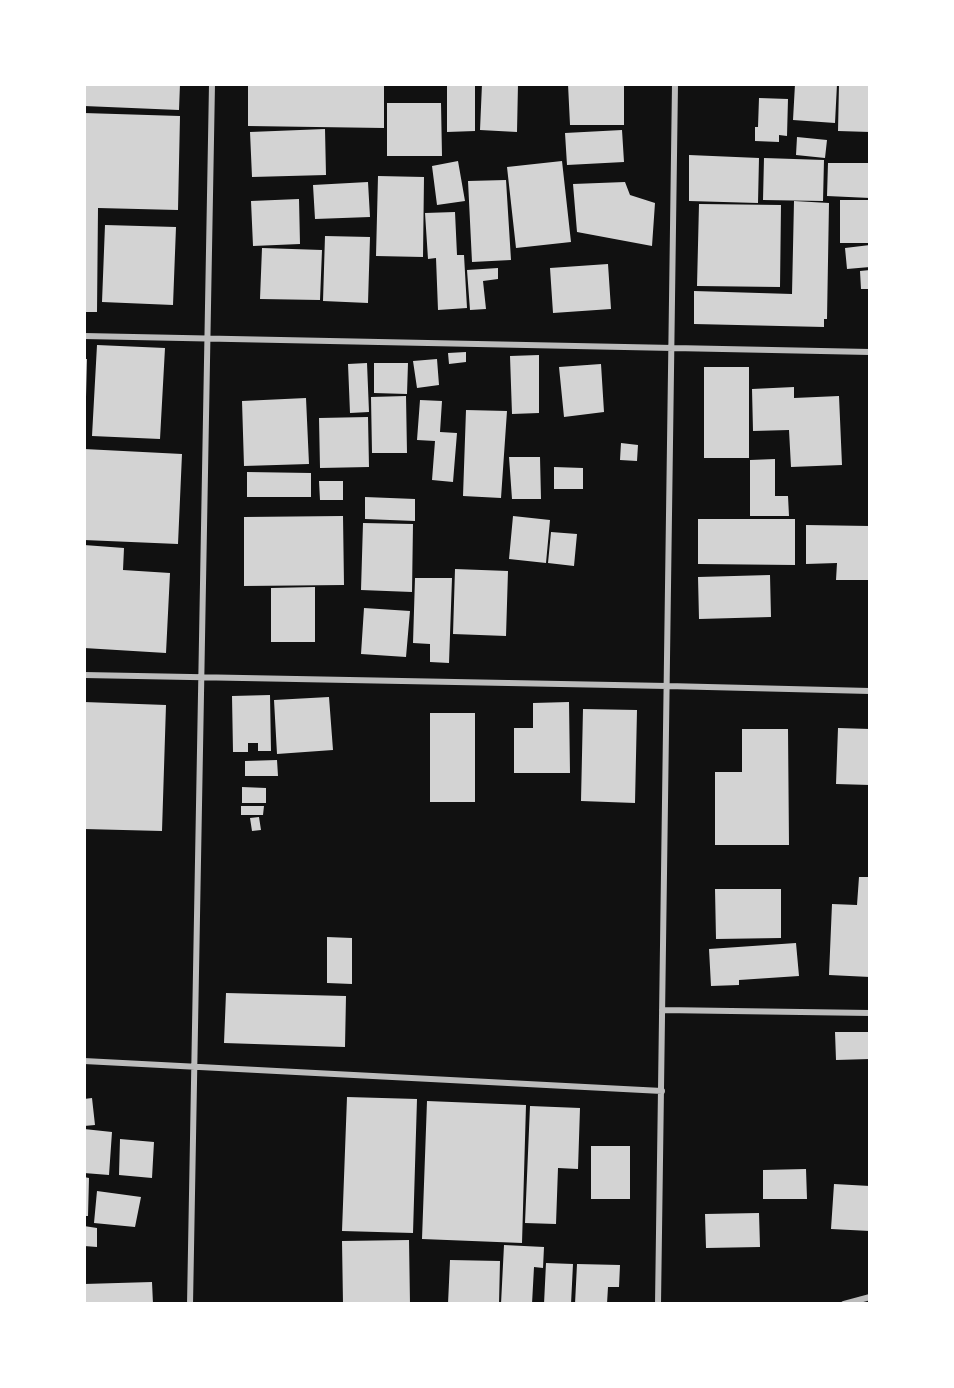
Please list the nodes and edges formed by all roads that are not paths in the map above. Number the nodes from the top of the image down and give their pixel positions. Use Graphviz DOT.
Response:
graph roads {
  1 [pos="212,84"];
  2 [pos="675,84"];
  3 [pos="84,336"];
  4 [pos="207,339"];
  5 [pos="671,349"];
  6 [pos="870,352"];
  7 [pos="84,675"];
  8 [pos="201,677"];
  9 [pos="667,686"];
  10 [pos="870,691"];
  11 [pos="662,1010"];
  12 [pos="870,1013"];
  13 [pos="84,1060"];
  14 [pos="194,1066"];
  15 [pos="662,1091"];
  16 [pos="870,1297"];
  17 [pos="190,1304"];
  18 [pos="658,1304"];
  19 [pos="844,1304"];
  1 -- 4 [label="street"];
  2 -- 5 [label="street"];
  3 -- 4 [label="street"];
  4 -- 5 [label="street"];
  4 -- 8 [label="street"];
  5 -- 6 [label="street"];
  5 -- 9 [label="street"];
  7 -- 8 [label="street"];
  8 -- 9 [label="street"];
  8 -- 14 [label="street"];
  9 -- 10 [label="street"];
  9 -- 11 [label="street"];
  11 -- 12 [label="street"];
  11 -- 15 [label="street"];
  13 -- 14 [label="street"];
  14 -- 15 [label="street"];
  14 -- 17 [label="street"];
  15 -- 18 [label="street"];
  16 -- 19 [label="street"];
}
